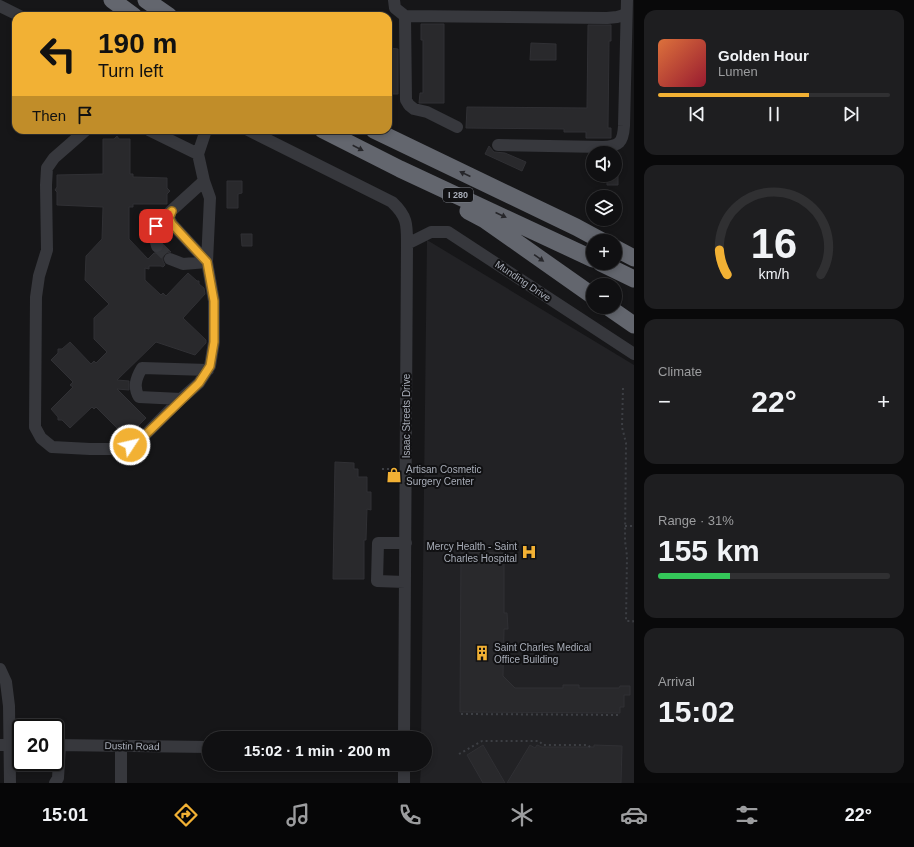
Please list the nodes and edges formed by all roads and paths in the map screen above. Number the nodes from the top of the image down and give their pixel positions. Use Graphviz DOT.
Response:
graph roads {
  1 [pos="112,0"];
  2 [pos="146,0"];
  3 [pos="394,0"];
  4 [pos="0,6"];
  5 [pos="626,6"];
  6 [pos="12,12"];
  7 [pos="128,12"];
  8 [pos="163,12"];
  9 [pos="405,16"];
  10 [pos="457,127"];
  11 [pos="81,134"];
  12 [pos="157,134"];
  13 [pos="205,134"];
  14 [pos="256,134"];
  15 [pos="331,134"];
  16 [pos="382,134"];
  17 [pos="498,145"];
  18 [pos="198,154"];
  19 [pos="400,169"];
  20 [pos="204,181"];
  21 [pos="172,211"];
  22 [pos="576,227"];
  23 [pos="589,234"];
  24 [pos="595,234"];
  25 [pos="407,244"];
  26 [pos="622,244"];
  27 [pos="157,246"];
  28 [pos="634,249"];
  29 [pos="622,252"];
  30 [pos="586,256"];
  31 [pos="634,258"];
  32 [pos="170,260"];
  33 [pos="207,262"];
  34 [pos="615,270"];
  35 [pos="634,279"];
  36 [pos="586,291"];
  37 [pos="618,314"];
  38 [pos="634,325"];
  39 [pos="634,354"];
  40 [pos="208,370"];
  41 [pos="622,388"];
  42 [pos="181,399"];
  43 [pos="625,526"];
  44 [pos="634,526"];
  45 [pos="406,543"];
  46 [pos="405,582"];
  47 [pos="634,623"];
  48 [pos="0,669"];
  49 [pos="461,714"];
  50 [pos="620,716"];
  51 [pos="404,731"];
  52 [pos="10,745"];
  53 [pos="64,745"];
  54 [pos="121,746"];
  55 [pos="202,747"];
  56 [pos="590,747"];
  57 [pos="458,754"];
  58 [pos="58,771"];
  59 [pos="404,771"];
  60 [pos="59,782"];
  61 [pos="10,783"];
  62 [pos="121,783"];
  63 [pos="404,783"];
  1 -- 7 [label="highway"];
  2 -- 8 [label="highway"];
  3 -- 9 [label="street"];
  4 -- 6 [label="street"];
  5 -- 9 [label="street"];
  5 -- 17 [label="street"];
  9 -- 10 [label="street"];
  11 -- 42 [label="street"];
  12 -- 18 [label="street"];
  13 -- 18 [label="street"];
  14 -- 25 [label="street, Isaac Streets Drive"];
  15 -- 19 [label="highway, I 280, one-way"];
  22 -- 16 [label="highway, I 280, one-way"];
  18 -- 20 [label="street"];
  19 -- 30 [label="highway, I 280, one-way"];
  19 -- 36 [label="highway, one-way"];
  20 -- 21 [label="street"];
  20 -- 33 [label="street"];
  21 -- 27 [label="street"];
  21 -- 33 [label="street"];
  22 -- 23 [label="highway, I 280"];
  22 -- 24 [label="highway"];
  25 -- 39 [label="street, Munding Drive"];
  25 -- 45 [label="street, Isaac Streets Drive"];
  26 -- 28 [label="highway"];
  29 -- 31 [label="highway"];
  32 -- 33 [label="street"];
  33 -- 40 [label="street"];
  34 -- 35 [label="highway"];
  37 -- 38 [label="highway"];
  40 -- 42 [label="street"];
  40 -- 42 [label="street"];
  41 -- 43 [label="path"];
  43 -- 44 [label="path"];
  43 -- 47 [label="path"];
  45 -- 46 [label="street, Isaac Streets Drive"];
  45 -- 46 [label="street"];
  46 -- 51 [label="street, Isaac Streets Drive"];
  48 -- 52 [label="street"];
  49 -- 50 [label="path"];
  52 -- 61 [label="street"];
  53 -- 54 [label="street, Dustin Road"];
  54 -- 55 [label="street, Dustin Road"];
  54 -- 62 [label="street"];
  56 -- 57 [label="path"];
  58 -- 60 [label="street"];
  59 -- 63 [label="street"];
}
